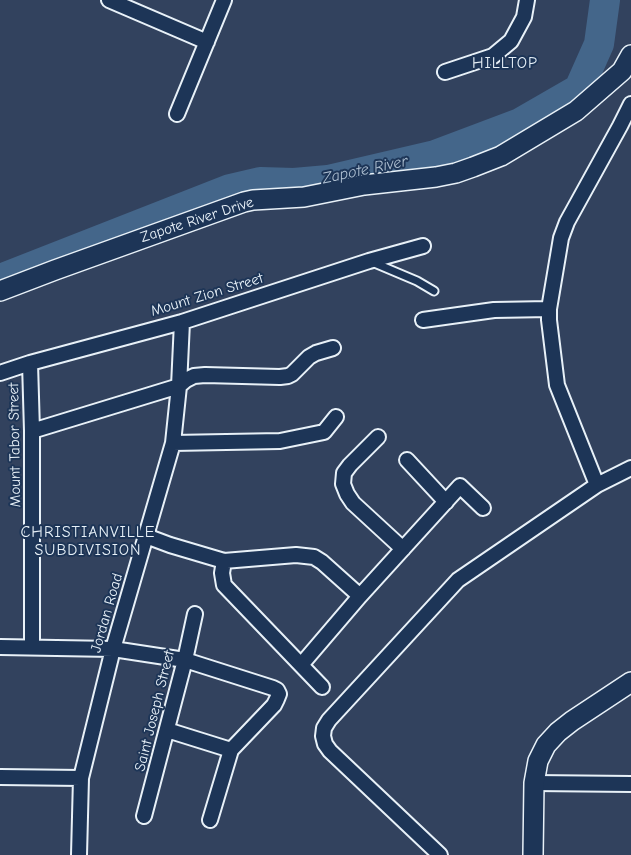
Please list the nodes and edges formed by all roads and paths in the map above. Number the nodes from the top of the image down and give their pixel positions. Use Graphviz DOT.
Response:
graph roads {
  1 [pos="109,0"];
  2 [pos="224,0"];
  3 [pos="527,0"];
  4 [pos="207,42"];
  5 [pos="631,55"];
  6 [pos="445,72"];
  7 [pos="631,104"];
  8 [pos="177,114"];
  9 [pos="626,129"];
  10 [pos="423,246"];
  11 [pos="369,261"];
  12 [pos="0,291"];
  13 [pos="434,291"];
  14 [pos="549,309"];
  15 [pos="423,320"];
  16 [pos="182,322"];
  17 [pos="333,348"];
  18 [pos="30,363"];
  19 [pos="0,373"];
  20 [pos="179,386"];
  21 [pos="336,418"];
  22 [pos="32,431"];
  23 [pos="378,437"];
  24 [pos="173,443"];
  25 [pos="407,460"];
  26 [pos="631,468"];
  27 [pos="597,485"];
  28 [pos="446,502"];
  29 [pos="483,508"];
  30 [pos="146,536"];
  31 [pos="403,549"];
  32 [pos="224,561"];
  33 [pos="360,596"];
  34 [pos="195,614"];
  35 [pos="32,647"];
  36 [pos="0,648"];
  37 [pos="113,649"];
  38 [pos="185,660"];
  39 [pos="301,664"];
  40 [pos="631,682"];
  41 [pos="322,687"];
  42 [pos="167,730"];
  43 [pos="231,750"];
  44 [pos="0,777"];
  45 [pos="81,778"];
  46 [pos="534,783"];
  47 [pos="631,784"];
  48 [pos="144,816"];
  49 [pos="210,820"];
  50 [pos="79,855"];
  51 [pos="440,855"];
  52 [pos="533,855"];
  1 -- 4 [label="street"];
  2 -- 4 [label="street"];
  3 -- 6 [label="street"];
  4 -- 8 [label="street"];
  5 -- 12 [label="street, Zapote River Drive"];
  7 -- 9 [label="street"];
  9 -- 14 [label="street"];
  10 -- 11 [label="street, Mount Zion Street"];
  11 -- 13 [label="lane"];
  11 -- 16 [label="street, Mount Zion Street"];
  14 -- 15 [label="street"];
  14 -- 27 [label="street"];
  16 -- 18 [label="street, Mount Zion Street"];
  16 -- 20 [label="street, Jordan Road"];
  17 -- 20 [label="street"];
  18 -- 19 [label="street, Mount Zion Street"];
  18 -- 22 [label="street, Mount Tabor Street"];
  20 -- 22 [label="street"];
  20 -- 24 [label="street, Jordan Road"];
  21 -- 24 [label="street"];
  22 -- 35 [label="street, Mount Tabor Street"];
  23 -- 31 [label="street"];
  24 -- 30 [label="street, Jordan Road"];
  25 -- 28 [label="street"];
  26 -- 27 [label="street"];
  27 -- 51 [label="street"];
  28 -- 29 [label="street"];
  28 -- 31 [label="street"];
  30 -- 32 [label="street"];
  30 -- 37 [label="street, Jordan Road"];
  31 -- 33 [label="street"];
  32 -- 33 [label="street"];
  32 -- 39 [label="street"];
  33 -- 39 [label="street"];
  34 -- 38 [label="street, Saint Joseph Street"];
  35 -- 36 [label="street"];
  35 -- 37 [label="street"];
  37 -- 38 [label="street"];
  37 -- 45 [label="street, Jordan Road"];
  38 -- 42 [label="street, Saint Joseph Street"];
  38 -- 43 [label="street"];
  39 -- 41 [label="street"];
  40 -- 46 [label="street"];
  42 -- 43 [label="street"];
  42 -- 48 [label="street, Saint Joseph Street"];
  43 -- 49 [label="street"];
  44 -- 45 [label="street"];
  45 -- 50 [label="street, Jordan Road"];
  46 -- 47 [label="street"];
  46 -- 52 [label="street"];
}
